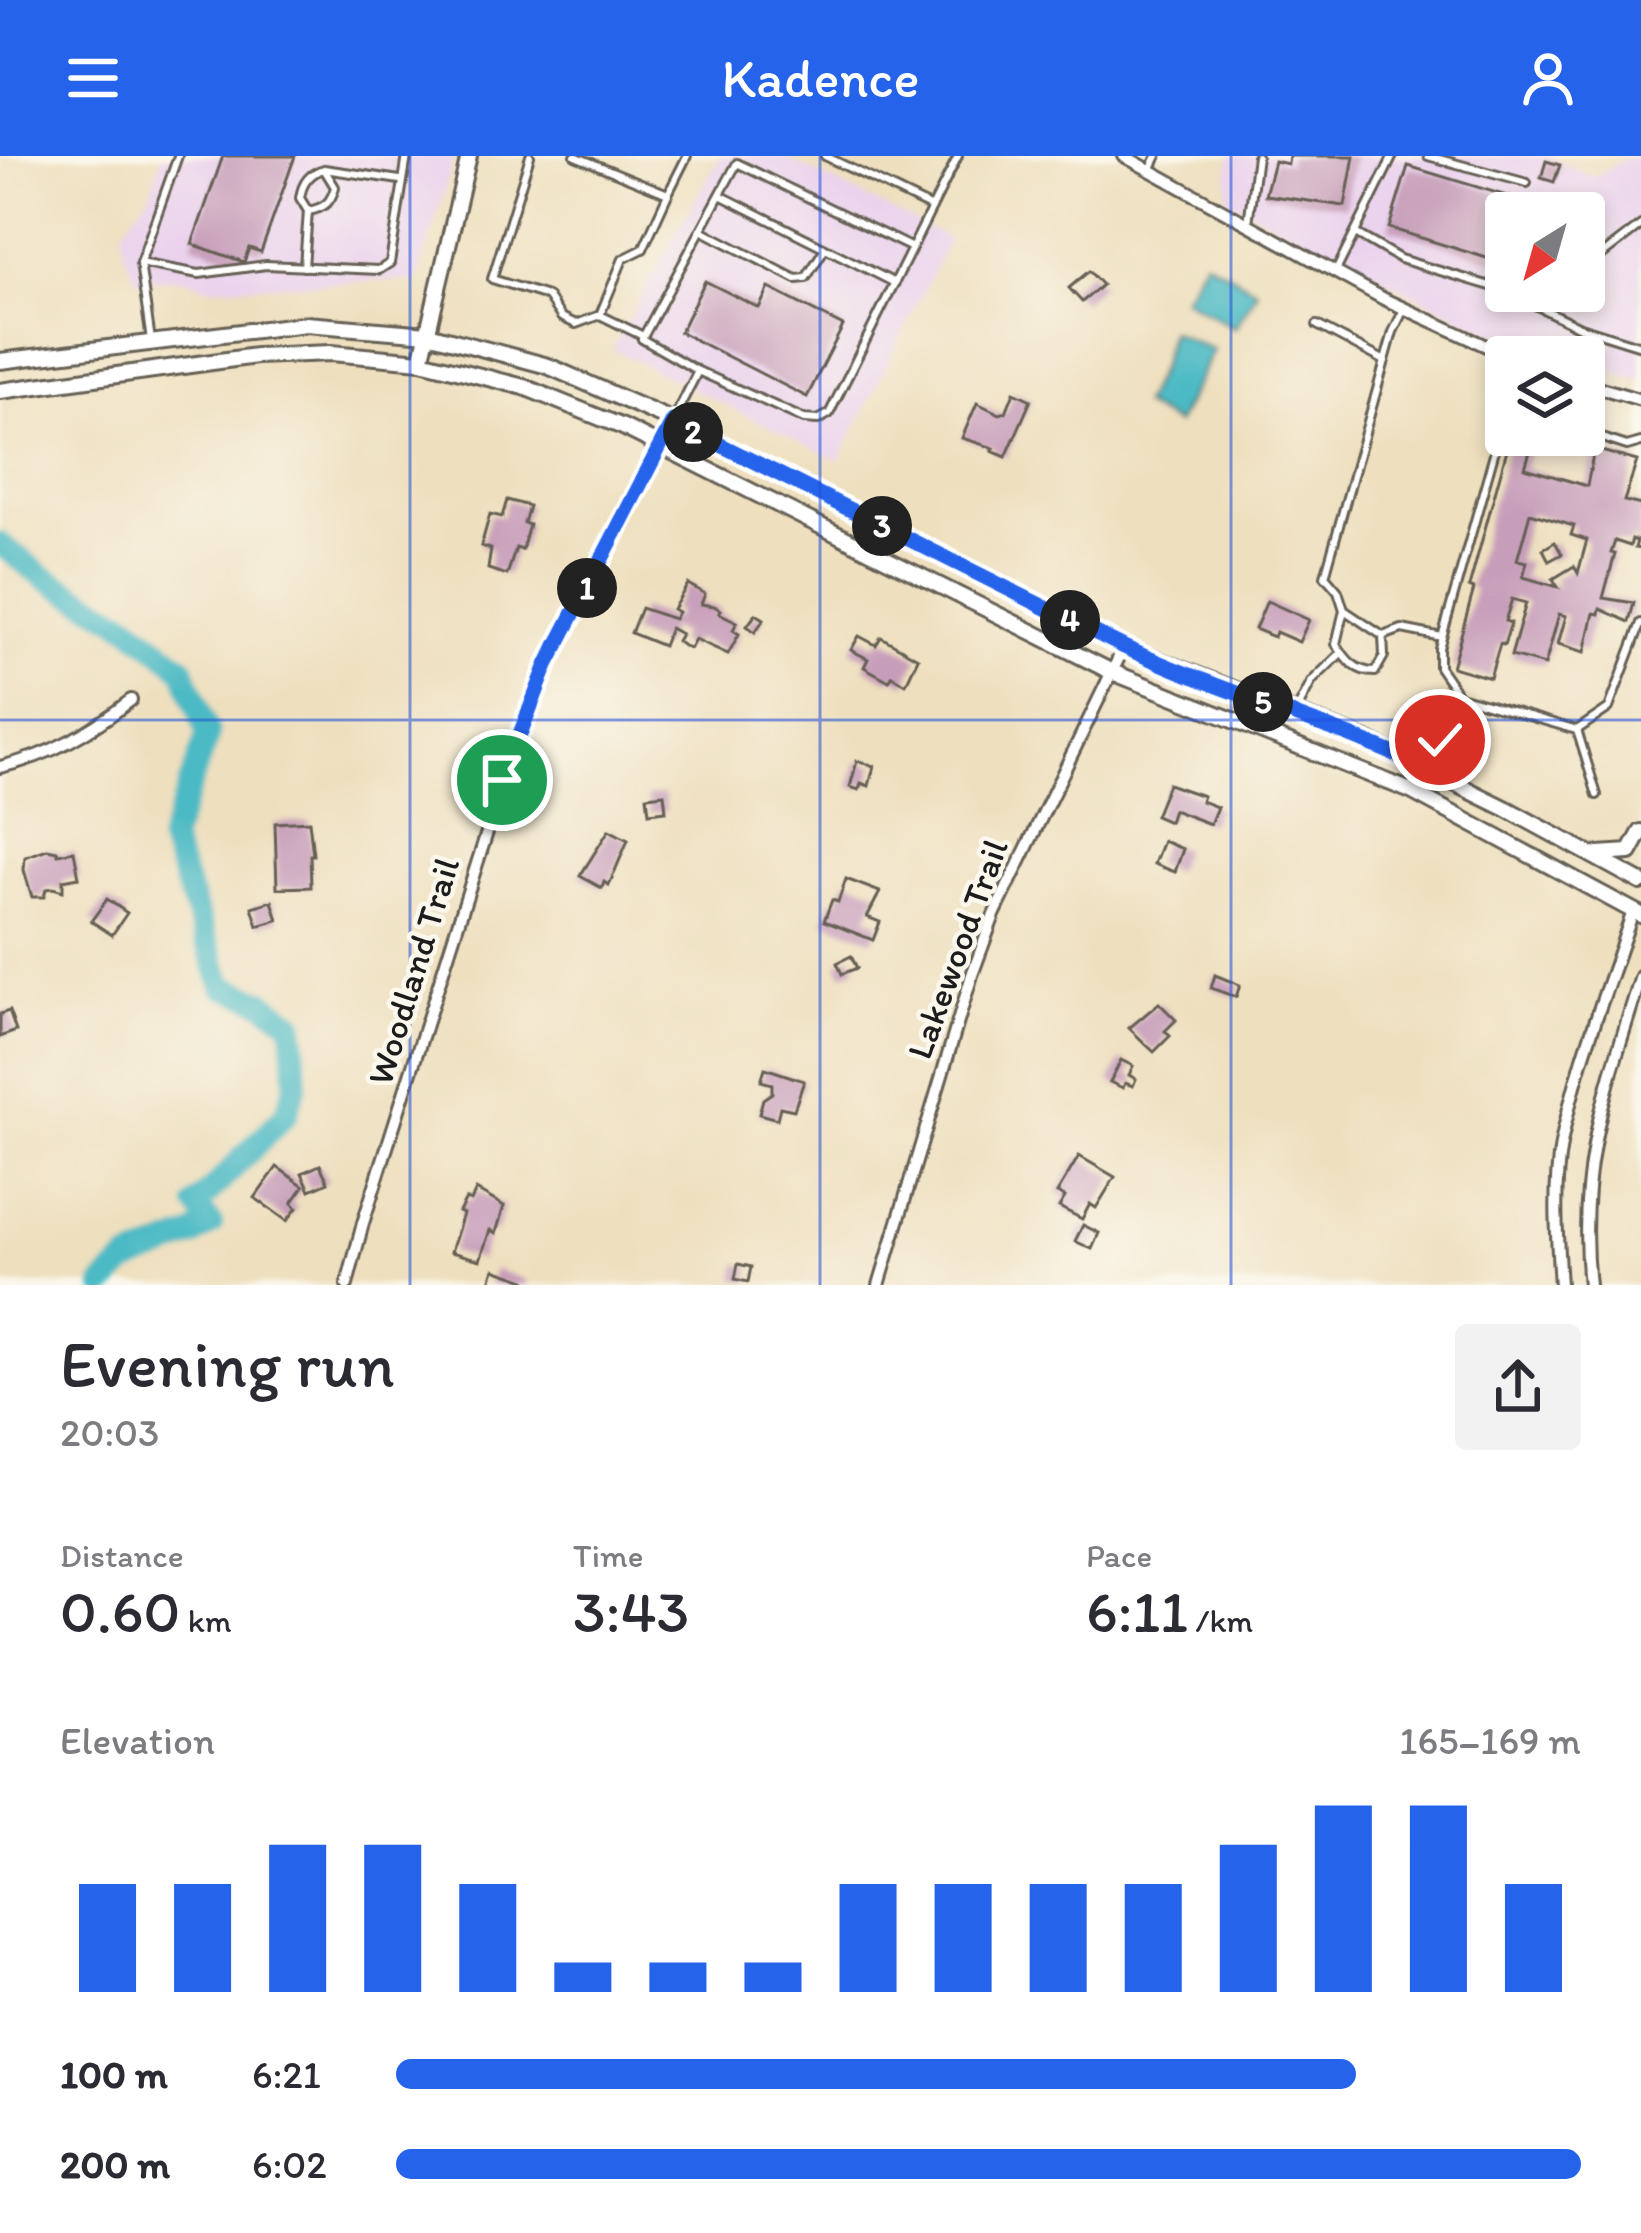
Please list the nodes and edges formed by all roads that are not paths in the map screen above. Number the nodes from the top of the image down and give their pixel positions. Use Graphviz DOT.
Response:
graph roads {
  1 [pos="178,156"];
  2 [pos="407,156"];
  3 [pos="469,156"];
  4 [pos="530,156"];
  5 [pos="575,156"];
  6 [pos="687,156"];
  7 [pos="825,156"];
  8 [pos="958,156"];
  9 [pos="1124,156"];
  10 [pos="1157,156"];
  11 [pos="1257,156"];
  12 [pos="1393,156"];
  13 [pos="1428,156"];
  14 [pos="739,159"];
  15 [pos="324,169"];
  16 [pos="1150,170"];
  17 [pos="400,180"];
  18 [pos="1527,183"];
  19 [pos="668,194"];
  20 [pos="719,195"];
  21 [pos="932,208"];
  22 [pos="308,211"];
  23 [pos="1248,223"];
  24 [pos="1641,225"];
  25 [pos="701,230"];
  26 [pos="1358,234"];
  27 [pos="825,248"];
  28 [pos="912,248"];
  29 [pos="1605,253"];
  30 [pos="140,263"];
  31 [pos="304,267"];
  32 [pos="1336,271"];
  33 [pos="895,283"];
  34 [pos="1404,309"];
  35 [pos="600,315"];
  36 [pos="1318,325"];
  37 [pos="428,334"];
  38 [pos="643,336"];
  39 [pos="151,340"];
  40 [pos="1485,346"];
  41 [pos="1641,346"];
  42 [pos="0,361"];
  43 [pos="422,361"];
  44 [pos="1385,362"];
  45 [pos="698,371"];
  46 [pos="1605,389"];
  47 [pos="0,391"];
  48 [pos="1641,400"];
  49 [pos="673,421"];
  50 [pos="1605,439"];
  51 [pos="1641,442"];
  52 [pos="660,446"];
  53 [pos="1493,456"];
  54 [pos="1344,610"];
  55 [pos="1641,623"];
  56 [pos="1383,637"];
  57 [pos="1442,637"];
  58 [pos="1124,647"];
  59 [pos="1342,652"];
  60 [pos="1112,672"];
  61 [pos="1459,696"];
  62 [pos="131,700"];
  63 [pos="1296,713"];
  64 [pos="1577,730"];
  65 [pos="0,767"];
  66 [pos="1427,769"];
  67 [pos="1597,795"];
  68 [pos="1641,832"];
  69 [pos="1590,854"];
  70 [pos="1641,883"];
  71 [pos="1637,913"];
  72 [pos="1641,976"];
  73 [pos="1585,1245"];
  74 [pos="1557,1247"];
  75 [pos="347,1285"];
  76 [pos="879,1285"];
  77 [pos="1560,1285"];
  78 [pos="1589,1285"];
  1 -- 30 [label="lane"];
  2 -- 17 [label="lane"];
  3 -- 37 [label="street"];
  4 -- 35 [label="lane"];
  5 -- 19 [label="lane"];
  6 -- 19 [label="lane"];
  7 -- 21 [label="lane"];
  8 -- 21 [label="lane"];
  9 -- 16 [label="street"];
  10 -- 16 [label="lane"];
  11 -- 23 [label="lane"];
  12 -- 26 [label="lane"];
  13 -- 18 [label="lane"];
  14 -- 20 [label="lane"];
  14 -- 28 [label="lane"];
  15 -- 17 [label="lane"];
  15 -- 22 [label="lane"];
  15 -- 22 [label="lane"];
  16 -- 23 [label="street"];
  17 -- 31 [label="lane"];
  19 -- 35 [label="lane"];
  20 -- 25 [label="lane"];
  20 -- 27 [label="lane"];
  21 -- 28 [label="lane"];
  22 -- 31 [label="lane"];
  23 -- 32 [label="street"];
  24 -- 29 [label="lane"];
  25 -- 27 [label="lane"];
  25 -- 38 [label="lane"];
  26 -- 32 [label="lane"];
  26 -- 41 [label="lane"];
  27 -- 33 [label="lane"];
  28 -- 33 [label="lane"];
  30 -- 31 [label="lane"];
  30 -- 39 [label="lane"];
  32 -- 34 [label="street"];
  33 -- 45 [label="lane"];
  34 -- 40 [label="street"];
  34 -- 44 [label="lane"];
  35 -- 38 [label="lane"];
  36 -- 44 [label="lane"];
  37 -- 39 [label="street"];
  37 -- 43 [label="street"];
  37 -- 49 [label="street"];
  38 -- 45 [label="lane"];
  39 -- 42 [label="street"];
  43 -- 47 [label="street"];
  43 -- 52 [label="street"];
  44 -- 54 [label="lane"];
  45 -- 49 [label="lane"];
  46 -- 48 [label="street"];
  49 -- 52 [label="street, Woodland Trail"];
  49 -- 58 [label="street"];
  50 -- 51 [label="lane"];
  52 -- 60 [label="street"];
  52 -- 75 [label="street, Woodland Trail"];
  53 -- 57 [label="lane"];
  54 -- 56 [label="lane"];
  54 -- 59 [label="lane"];
  55 -- 64 [label="lane"];
  56 -- 57 [label="lane"];
  56 -- 59 [label="lane"];
  57 -- 61 [label="lane"];
  58 -- 60 [label="street, Lakewood Trail"];
  58 -- 63 [label="street"];
  59 -- 63 [label="lane"];
  60 -- 71 [label="street"];
  60 -- 76 [label="street, Lakewood Trail"];
  61 -- 64 [label="lane"];
  61 -- 66 [label="lane"];
  62 -- 65 [label="street"];
  63 -- 66 [label="street"];
  64 -- 67 [label="lane"];
  66 -- 69 [label="street"];
  68 -- 69 [label="street"];
  69 -- 70 [label="street"];
  70 -- 71 [label="street"];
  71 -- 74 [label="street"];
  72 -- 73 [label="street"];
  73 -- 74 [label="street"];
  73 -- 78 [label="street"];
  74 -- 77 [label="street"];
}
